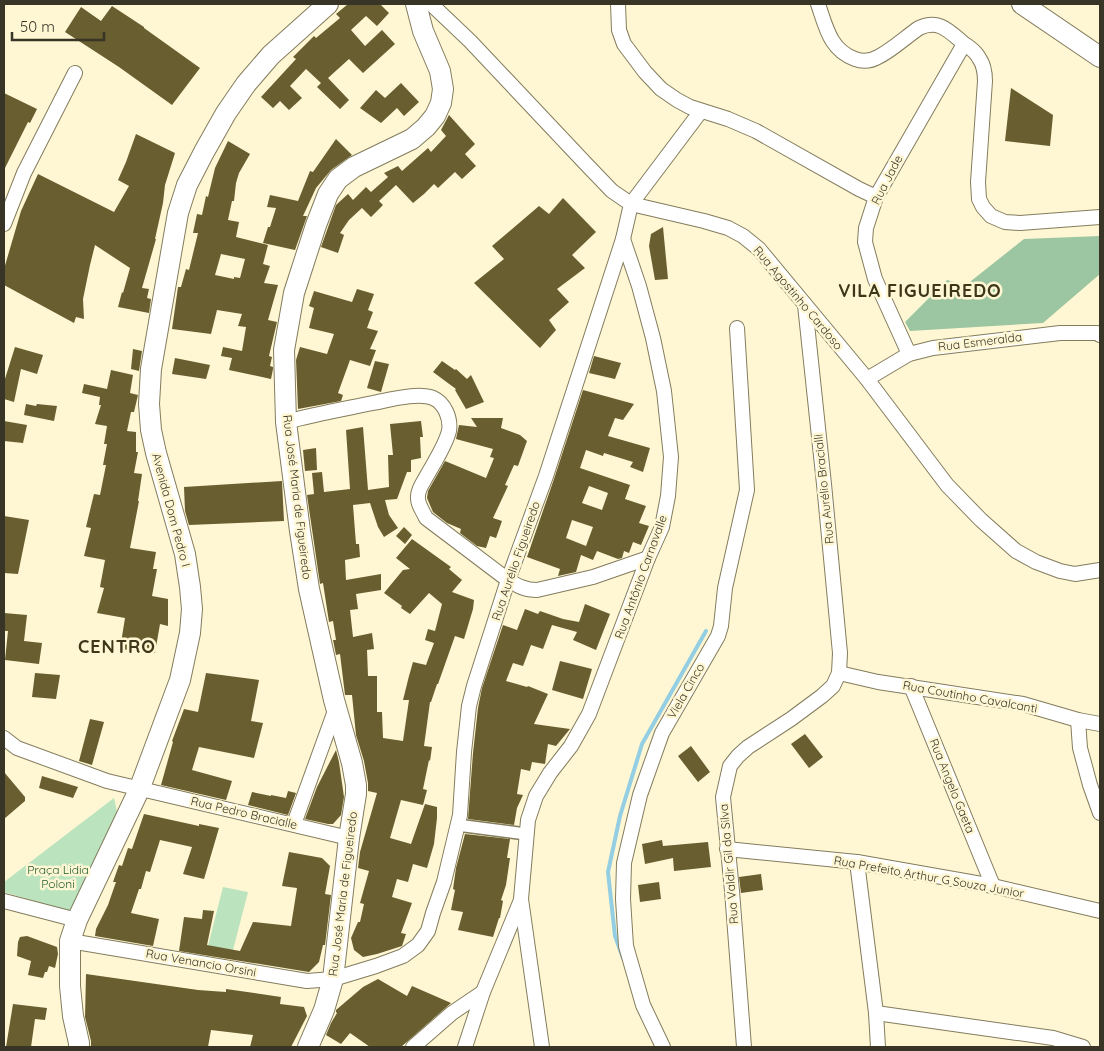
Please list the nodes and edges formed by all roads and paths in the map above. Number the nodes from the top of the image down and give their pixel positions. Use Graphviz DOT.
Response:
graph roads {
  1 [pos="328,4"];
  2 [pos="416,4"];
  3 [pos="430,4"];
  4 [pos="618,4"];
  5 [pos="818,4"];
  6 [pos="1022,4"];
  7 [pos="964,44"];
  8 [pos="1100,57"];
  9 [pos="76,73"];
  10 [pos="701,111"];
  11 [pos="876,197"];
  12 [pos="631,204"];
  13 [pos="1100,217"];
  14 [pos="4,224"];
  15 [pos="623,239"];
  16 [pos="805,305"];
  17 [pos="737,328"];
  18 [pos="1100,334"];
  19 [pos="909,354"];
  20 [pos="867,379"];
  21 [pos="286,422"];
  22 [pos="648,558"];
  23 [pos="1100,570"];
  24 [pos="508,580"];
  25 [pos="839,673"];
  26 [pos="911,686"];
  27 [pos="336,708"];
  28 [pos="1078,720"];
  29 [pos="1100,724"];
  30 [pos="4,738"];
  31 [pos="139,790"];
  32 [pos="1100,813"];
  33 [pos="294,824"];
  34 [pos="457,825"];
  35 [pos="526,834"];
  36 [pos="349,838"];
  37 [pos="727,849"];
  38 [pos="857,862"];
  39 [pos="993,886"];
  40 [pos="521,900"];
  41 [pos="4,901"];
  42 [pos="1100,911"];
  43 [pos="76,920"];
  44 [pos="70,941"];
  45 [pos="333,979"];
  46 [pos="483,992"];
  47 [pos="876,1013"];
  48 [pos="79,1047"];
  49 [pos="308,1047"];
  50 [pos="413,1047"];
  51 [pos="464,1047"];
  52 [pos="542,1047"];
  53 [pos="664,1047"];
  54 [pos="744,1047"];
  55 [pos="878,1047"];
  56 [pos="1083,1047"];
  1 -- 31 [label="main road, Avenida Dom Pedro I"];
  2 -- 21 [label="main road, Rua José Maria de Figueiredo"];
  3 -- 12 [label="street, Rua Agostinho Cardoso"];
  4 -- 10 [label="street"];
  5 -- 7 [label="street"];
  6 -- 8 [label="main road"];
  7 -- 11 [label="street, Rua Jade"];
  7 -- 13 [label="street"];
  9 -- 14 [label="street"];
  10 -- 11 [label="street"];
  10 -- 12 [label="street, Rua Aurélio Figueiredo"];
  11 -- 19 [label="street, Rua Jade"];
  12 -- 15 [label="street, Rua Aurélio Figueiredo"];
  12 -- 16 [label="street, Rua Agostinho Cardoso"];
  15 -- 22 [label="street, Rua Antônio Carnavalle"];
  15 -- 24 [label="street, Rua Aurélio Figueiredo"];
  16 -- 20 [label="street, Rua Agostinho Cardoso"];
  16 -- 25 [label="street, Rua Aurélio Bracialli"];
  17 -- 53 [label="street, Viela Cinco"];
  18 -- 19 [label="street, Rua Esmeralda"];
  19 -- 20 [label="street, Rua Esmeralda"];
  20 -- 23 [label="street, Rua Agostinho Cardoso"];
  21 -- 24 [label="street"];
  21 -- 27 [label="main road, Rua José Maria de Figueiredo"];
  22 -- 24 [label="street"];
  22 -- 35 [label="street, Rua Antônio Carnavalle"];
  24 -- 34 [label="street, Rua Aurélio Figueiredo"];
  25 -- 26 [label="street, Rua Coutinho Cavalcanti"];
  25 -- 37 [label="street, Rua Valdir Gil da Silva"];
  26 -- 28 [label="street, Rua Coutinho Cavalcanti"];
  26 -- 39 [label="street, Rua Angelo Gaeta"];
  27 -- 33 [label="street"];
  27 -- 36 [label="main road, Rua José Maria de Figueiredo"];
  28 -- 29 [label="street, Rua Coutinho Cavalcanti"];
  28 -- 32 [label="street"];
  30 -- 31 [label="street, Rua Pedro Bracialle"];
  31 -- 33 [label="street, Rua Pedro Bracialle"];
  31 -- 43 [label="main road, Avenida Dom Pedro I"];
  33 -- 36 [label="street, Rua Pedro Bracialle"];
  34 -- 35 [label="street"];
  34 -- 45 [label="street, Rua Aurélio Figueiredo"];
  35 -- 40 [label="street, Rua Antônio Carnavalle"];
  36 -- 45 [label="main road, Rua José Maria de Figueiredo"];
  37 -- 38 [label="street, Rua Prefeito Arthur G Souza Junior"];
  37 -- 54 [label="street, Rua Valdir Gil da Silva"];
  38 -- 39 [label="street, Rua Prefeito Arthur G Souza Junior"];
  38 -- 47 [label="street"];
  39 -- 42 [label="street, Rua Prefeito Arthur G Souza Junior"];
  40 -- 46 [label="street"];
  40 -- 52 [label="street"];
  41 -- 43 [label="street"];
  43 -- 44 [label="main road, Avenida Dom Pedro I"];
  44 -- 45 [label="street, Rua Venancio Orsini"];
  44 -- 48 [label="main road, Avenida Dom Pedro I"];
  45 -- 49 [label="main road, Rua José Maria de Figueiredo"];
  46 -- 50 [label="street"];
  46 -- 51 [label="street"];
  47 -- 55 [label="street"];
  47 -- 56 [label="street"];
}
